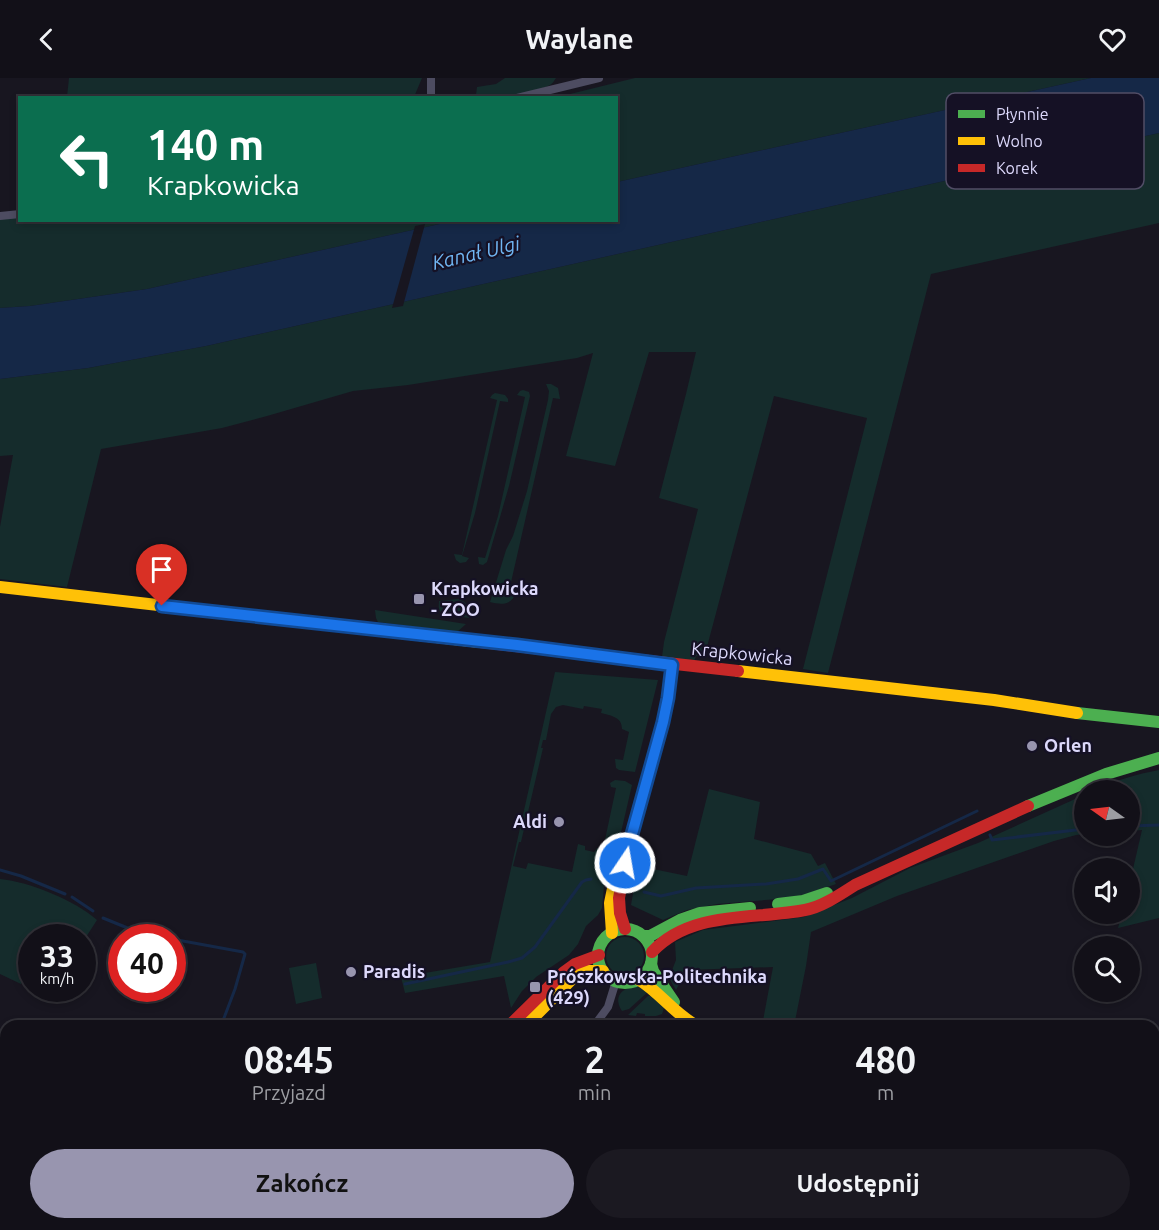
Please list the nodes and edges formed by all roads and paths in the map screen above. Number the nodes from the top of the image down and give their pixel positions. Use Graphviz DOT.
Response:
graph roads {
  1 [pos="431,78"];
  2 [pos="599,78"];
  3 [pos="431,96"];
  4 [pos="526,96"];
  5 [pos="18,214"];
  6 [pos="0,216"];
  7 [pos="0,587"];
  8 [pos="672,665"];
  9 [pos="1159,722"];
  10 [pos="1159,758"];
  11 [pos="629,845"];
  12 [pos="855,885"];
  13 [pos="625,929"];
  14 [pos="612,933"];
  15 [pos="644,936"];
  16 [pos="599,955"];
  17 [pos="652,958"];
  18 [pos="603,971"];
  19 [pos="638,979"];
  20 [pos="616,981"];
  21 [pos="680,1014"];
  22 [pos="516,1020"];
  23 [pos="531,1020"];
  24 [pos="598,1020"];
  25 [pos="686,1020"];
  1 -- 3 [label="street"];
  2 -- 4 [label="street"];
  5 -- 6 [label="street"];
  7 -- 8 [label="street, Krapkowicka"];
  8 -- 9 [label="street, Krapkowicka"];
  8 -- 11 [label="street"];
  10 -- 12 [label="street"];
  11 -- 13 [label="street"];
  11 -- 14 [label="street"];
  12 -- 15 [label="street"];
  12 -- 17 [label="street"];
  13 -- 14 [label="street"];
  13 -- 15 [label="street"];
  14 -- 16 [label="street"];
  15 -- 17 [label="street"];
  16 -- 18 [label="street"];
  16 -- 22 [label="street"];
  17 -- 19 [label="street"];
  17 -- 21 [label="street"];
  18 -- 20 [label="street"];
  18 -- 23 [label="street"];
  19 -- 20 [label="street"];
  19 -- 21 [label="street"];
  20 -- 24 [label="street"];
  21 -- 25 [label="street"];
}
